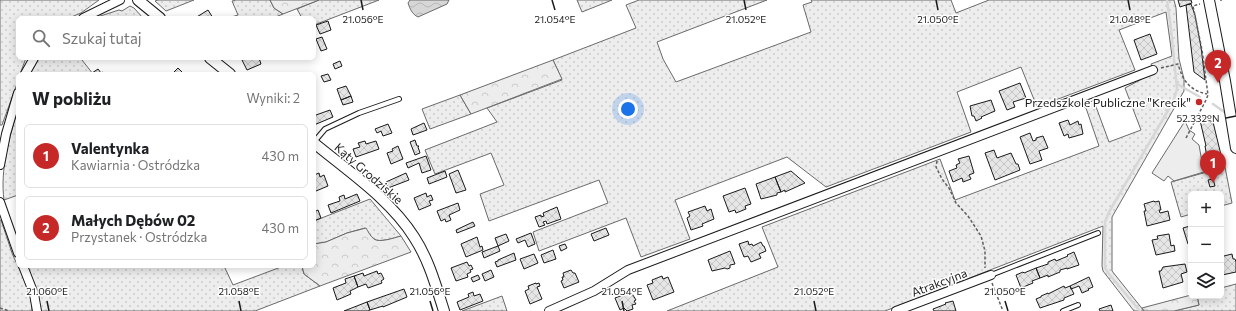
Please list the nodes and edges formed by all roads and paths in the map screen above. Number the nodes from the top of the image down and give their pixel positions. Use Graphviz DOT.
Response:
graph roads {
  1 [pos="120,0"];
  2 [pos="138,0"];
  3 [pos="1206,2"];
  4 [pos="87,16"];
  5 [pos="158,16"];
  6 [pos="33,60"];
  7 [pos="212,60"];
  8 [pos="1153,70"];
  9 [pos="26,72"];
  10 [pos="228,72"];
  11 [pos="1207,94"];
  12 [pos="399,99"];
  13 [pos="16,100"];
  14 [pos="1233,110"];
  15 [pos="1186,138"];
  16 [pos="316,140"];
  17 [pos="316,145"];
  18 [pos="1236,148"];
  19 [pos="940,152"];
  20 [pos="0,165"];
  21 [pos="0,202"];
  22 [pos="1098,233"];
  23 [pos="16,247"];
  24 [pos="24,268"];
  25 [pos="989,275"];
  26 [pos="993,285"];
  27 [pos="1078,305"];
  28 [pos="0,308"];
  29 [pos="9,311"];
  30 [pos="37,311"];
  31 [pos="444,311"];
  32 [pos="549,311"];
  33 [pos="896,311"];
  34 [pos="1004,311"];
  35 [pos="1063,311"];
  1 -- 4 [label="street"];
  2 -- 5 [label="street"];
  3 -- 11 [label="path"];
  3 -- 14 [label="street"];
  6 -- 9 [label="street"];
  7 -- 10 [label="street"];
  8 -- 11 [label="path"];
  8 -- 19 [label="street"];
  11 -- 15 [label="path"];
  12 -- 16 [label="lane"];
  13 -- 20 [label="street"];
  14 -- 18 [label="street"];
  17 -- 31 [label="street, Kąty Grodziskie"];
  19 -- 25 [label="path"];
  19 -- 32 [label="street"];
  21 -- 23 [label="street"];
  22 -- 25 [label="lane"];
  24 -- 30 [label="street"];
  25 -- 33 [label="street, Atrakcyjna"];
  26 -- 34 [label="path"];
  27 -- 35 [label="lane"];
  28 -- 29 [label="path"];
}
